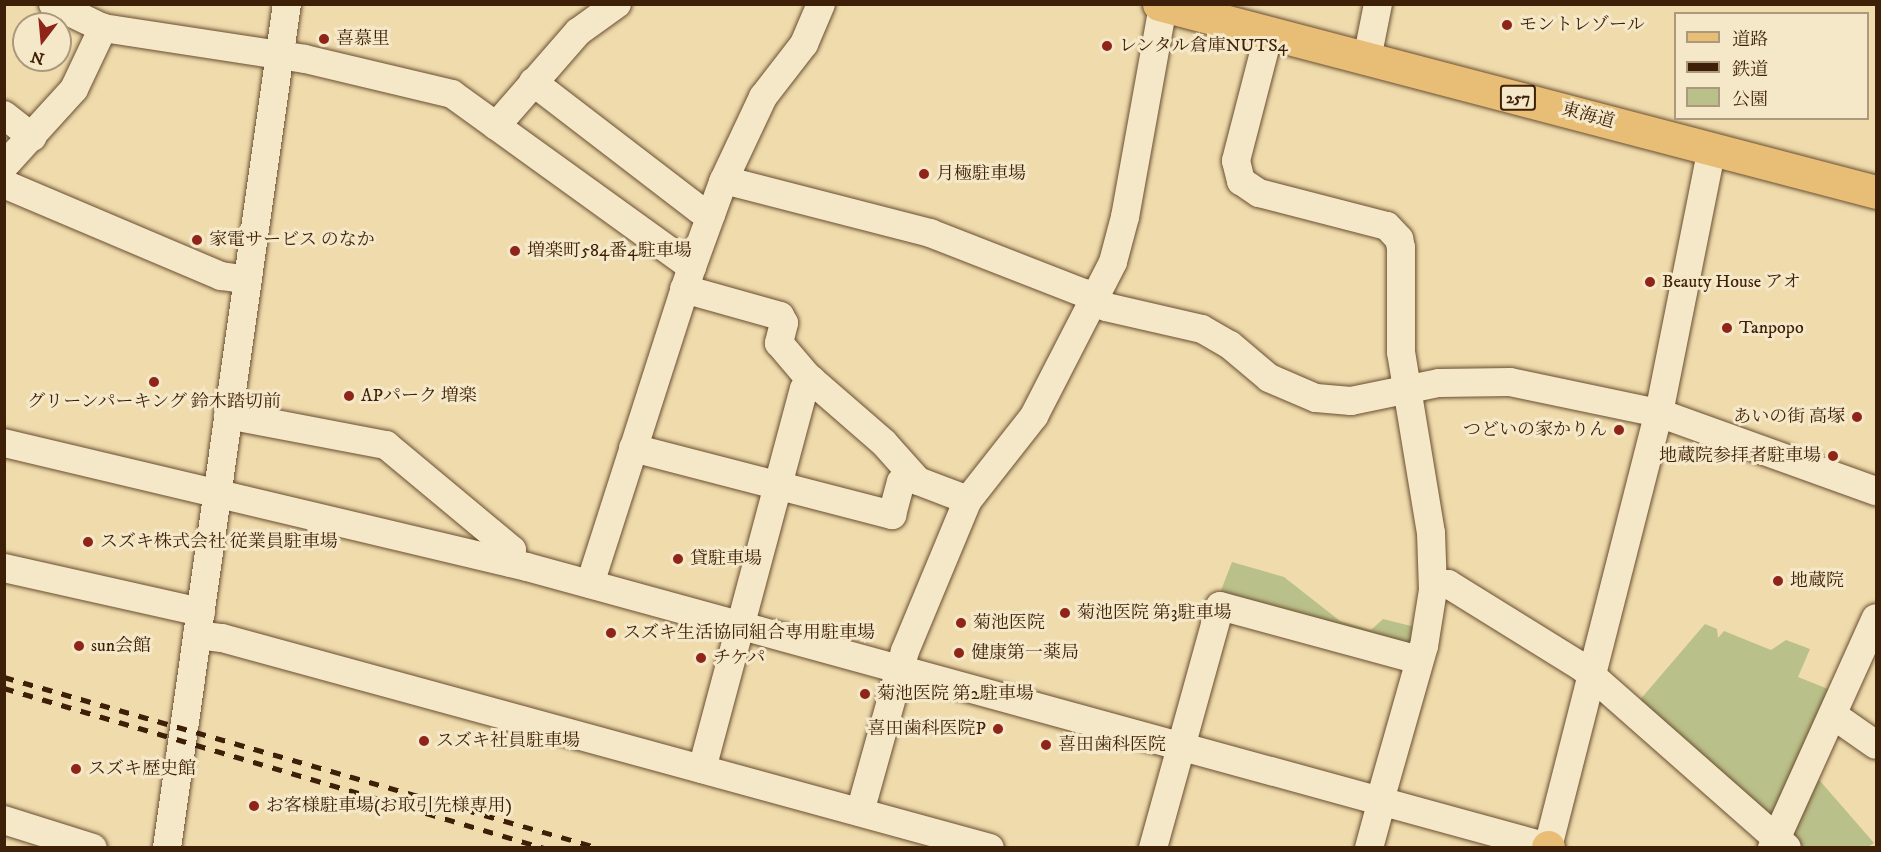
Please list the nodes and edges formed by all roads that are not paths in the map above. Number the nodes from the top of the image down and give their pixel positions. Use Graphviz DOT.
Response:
graph roads {
  1 [pos="287,4"];
  2 [pos="617,4"];
  3 [pos="820,4"];
  4 [pos="1378,4"];
  5 [pos="1161,5"];
  6 [pos="64,7"];
  7 [pos="103,28"];
  8 [pos="1269,33"];
  9 [pos="280,54"];
  10 [pos="1367,59"];
  11 [pos="533,82"];
  12 [pos="4,115"];
  13 [pos="496,126"];
  14 [pos="32,137"];
  15 [pos="1712,148"];
  16 [pos="4,166"];
  17 [pos="724,180"];
  18 [pos="4,184"];
  19 [pos="1876,192"];
  20 [pos="711,214"];
  21 [pos="688,278"];
  22 [pos="248,280"];
  23 [pos="1095,300"];
  24 [pos="812,380"];
  25 [pos="1407,389"];
  26 [pos="1659,413"];
  27 [pos="228,415"];
  28 [pos="4,443"];
  29 [pos="633,448"];
  30 [pos="909,473"];
  31 [pos="778,485"];
  32 [pos="1876,491"];
  33 [pos="218,493"];
  34 [pos="968,500"];
  35 [pos="509,563"];
  36 [pos="4,568"];
  37 [pos="1433,584"];
  38 [pos="590,585"];
  39 [pos="1876,618"];
  40 [pos="199,623"];
  41 [pos="740,625"];
  42 [pos="1419,660"];
  43 [pos="900,669"];
  44 [pos="1593,677"];
  45 [pos="1833,715"];
  46 [pos="1876,745"];
  47 [pos="1181,746"];
  48 [pos="702,769"];
  49 [pos="1381,800"];
  50 [pos="860,812"];
  51 [pos="4,820"];
  52 [pos="1779,844"];
  53 [pos="93,848"];
  54 [pos="167,848"];
  55 [pos="990,848"];
  56 [pos="1154,848"];
  57 [pos="1369,848"];
  58 [pos="1548,848"];
  1 -- 9 [label="street"];
  2 -- 11 [label="street"];
  3 -- 17 [label="street"];
  4 -- 10 [label="street"];
  5 -- 8 [label="highway, 東海道 / 257"];
  5 -- 23 [label="street"];
  6 -- 7 [label="street"];
  7 -- 9 [label="street"];
  7 -- 14 [label="street"];
  8 -- 10 [label="highway, 東海道 / 257"];
  8 -- 25 [label="street"];
  9 -- 13 [label="street"];
  9 -- 22 [label="street"];
  10 -- 15 [label="highway, 東海道 / 257"];
  11 -- 13 [label="street"];
  11 -- 20 [label="street"];
  12 -- 14 [label="street"];
  13 -- 21 [label="street"];
  14 -- 16 [label="street"];
  15 -- 19 [label="highway, 東海道 / 257"];
  15 -- 26 [label="street"];
  17 -- 20 [label="street"];
  17 -- 23 [label="street"];
  18 -- 22 [label="street"];
  20 -- 21 [label="street"];
  21 -- 24 [label="street"];
  21 -- 29 [label="street"];
  22 -- 27 [label="street"];
  23 -- 25 [label="street"];
  23 -- 34 [label="street"];
  24 -- 30 [label="street"];
  24 -- 31 [label="street"];
  25 -- 26 [label="street"];
  25 -- 37 [label="street"];
  26 -- 32 [label="street"];
  26 -- 44 [label="street"];
  27 -- 33 [label="street"];
  27 -- 35 [label="street"];
  28 -- 33 [label="street"];
  29 -- 31 [label="street"];
  29 -- 38 [label="street"];
  30 -- 31 [label="street"];
  30 -- 34 [label="street"];
  31 -- 41 [label="street"];
  33 -- 35 [label="street"];
  33 -- 40 [label="street"];
  34 -- 43 [label="street"];
  35 -- 38 [label="street"];
  36 -- 40 [label="street"];
  37 -- 42 [label="street"];
  37 -- 44 [label="street"];
  38 -- 41 [label="street"];
  39 -- 45 [label="street"];
  40 -- 48 [label="street"];
  40 -- 54 [label="street"];
  41 -- 43 [label="street"];
  41 -- 48 [label="street"];
  42 -- 47 [label="street"];
  42 -- 49 [label="street"];
  43 -- 47 [label="street"];
  43 -- 50 [label="street"];
  44 -- 52 [label="street"];
  44 -- 58 [label="street"];
  45 -- 46 [label="street"];
  45 -- 52 [label="street"];
  47 -- 49 [label="street"];
  47 -- 56 [label="street"];
  48 -- 50 [label="street"];
  49 -- 57 [label="street"];
  49 -- 58 [label="street"];
  50 -- 55 [label="street"];
  51 -- 53 [label="street"];
}
